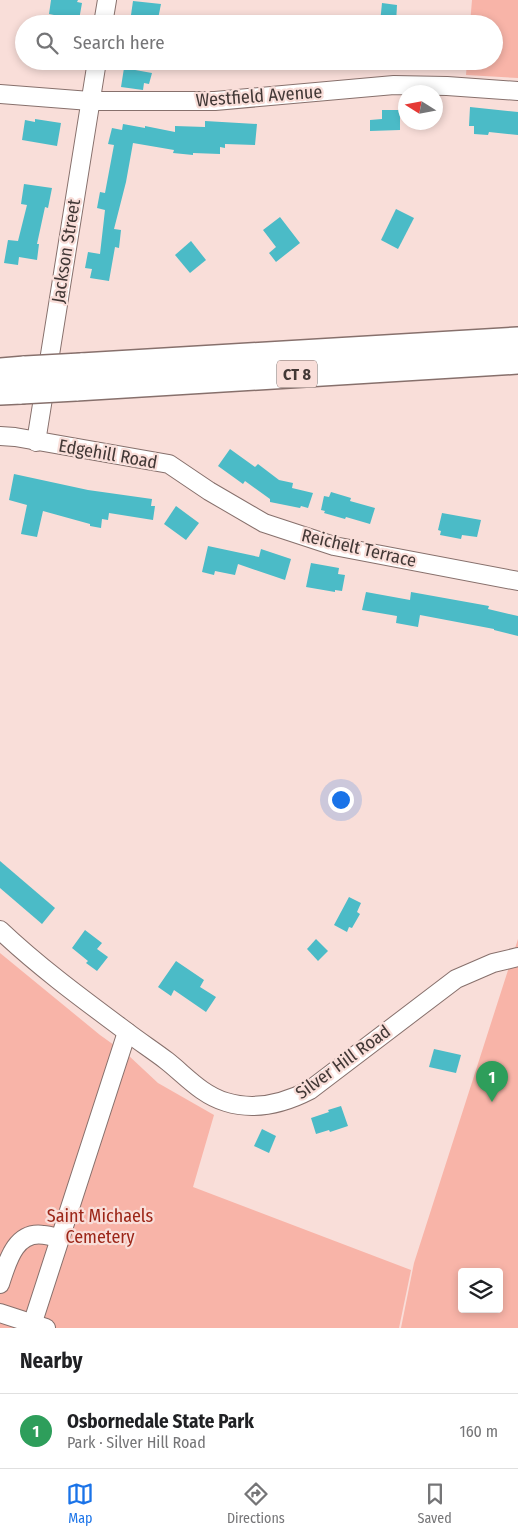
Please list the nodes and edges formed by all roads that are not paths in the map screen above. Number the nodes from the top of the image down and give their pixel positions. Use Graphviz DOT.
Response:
graph roads {
  1 [pos="107,0"];
  2 [pos="104,15"];
  3 [pos="95,70"];
  4 [pos="518,91"];
  5 [pos="0,94"];
  6 [pos="90,101"];
  7 [pos="518,340"];
  8 [pos="518,361"];
  9 [pos="0,370"];
  10 [pos="79,377"];
  11 [pos="15,384"];
  12 [pos="0,436"];
  13 [pos="36,442"];
  14 [pos="209,492"];
  15 [pos="518,581"];
  16 [pos="0,930"];
  17 [pos="518,957"];
  18 [pos="127,1032"];
  19 [pos="60,1239"];
  20 [pos="0,1284"];
  21 [pos="0,1313"];
  22 [pos="37,1327"];
  1 -- 2 [label="street"];
  3 -- 6 [label="street, Jackson Street"];
  4 -- 6 [label="street, Westfield Avenue"];
  5 -- 6 [label="street, Westfield Avenue"];
  6 -- 13 [label="street, Jackson Street"];
  7 -- 10 [label="highway, CT 8"];
  8 -- 10 [label="highway, CT 8"];
  9 -- 11 [label="highway, CT 8"];
  10 -- 11 [label="highway, CT 8, bridge"];
  12 -- 13 [label="street, Edgehill Road"];
  13 -- 14 [label="street, Edgehill Road"];
  14 -- 15 [label="street, Reichelt Terrace"];
  16 -- 18 [label="street, Silver Hill Road"];
  17 -- 18 [label="street, Silver Hill Road"];
  18 -- 19 [label="street"];
  19 -- 20 [label="street"];
  19 -- 22 [label="street"];
  21 -- 22 [label="street"];
}
